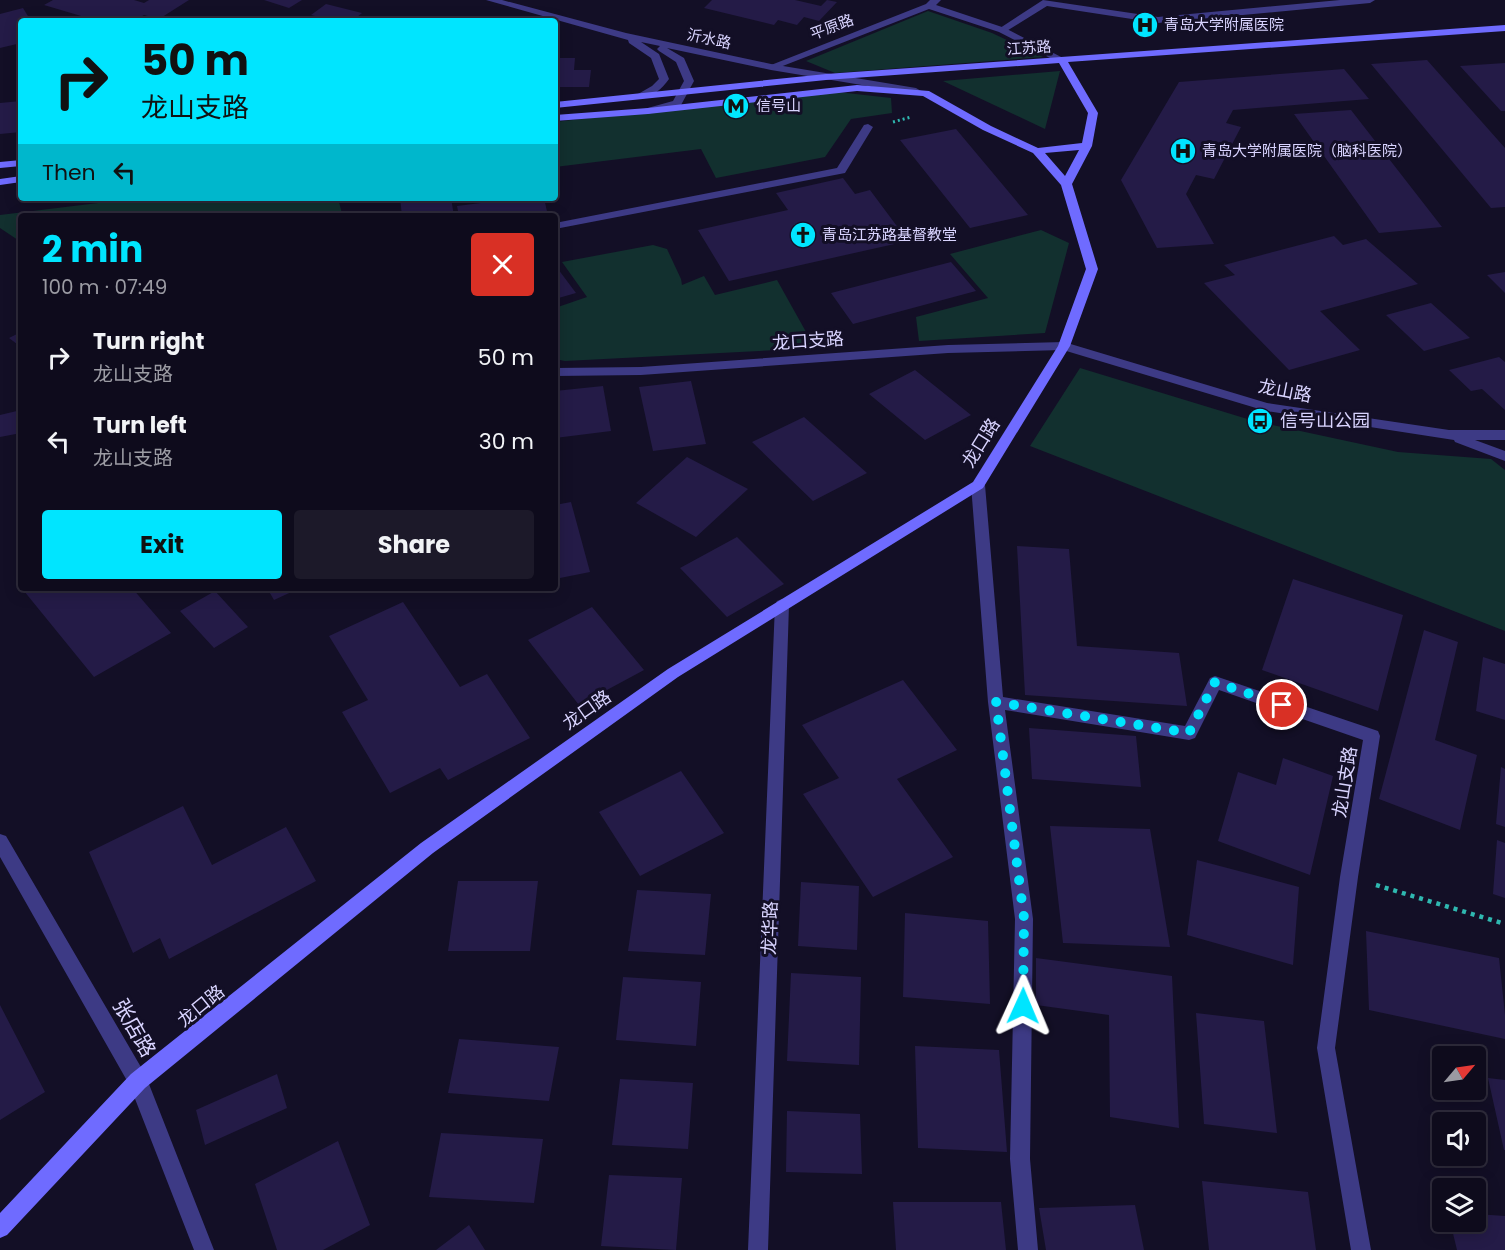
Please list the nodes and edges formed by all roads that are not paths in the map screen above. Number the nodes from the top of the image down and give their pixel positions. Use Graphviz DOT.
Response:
graph roads {
  1 [pos="491,0"];
  2 [pos="1370,0"];
  3 [pos="1049,2"];
  4 [pos="933,3"];
  5 [pos="1505,28"];
  6 [pos="1002,30"];
  7 [pos="625,36"];
  8 [pos="1062,60"];
  9 [pos="771,67"];
  10 [pos="948,69"];
  11 [pos="826,77"];
  12 [pos="683,92"];
  13 [pos="925,93"];
  14 [pos="642,96"];
  15 [pos="558,105"];
  16 [pos="648,111"];
  17 [pos="558,118"];
  18 [pos="868,127"];
  19 [pos="1087,146"];
  20 [pos="1037,151"];
  21 [pos="18,163"];
  22 [pos="0,165"];
  23 [pos="18,179"];
  24 [pos="0,182"];
  25 [pos="1066,184"];
  26 [pos="558,225"];
  27 [pos="1064,346"];
  28 [pos="558,372"];
  29 [pos="1449,435"];
  30 [pos="1505,435"];
  31 [pos="1505,456"];
  32 [pos="978,485"];
  33 [pos="782,605"];
  34 [pos="996,702"];
  35 [pos="0,841"];
  36 [pos="138,1081"];
  37 [pos="0,1228"];
  38 [pos="204,1250"];
  39 [pos="758,1250"];
  40 [pos="1028,1250"];
  41 [pos="1361,1250"];
  1 -- 7 [label="street, 沂水路"];
  2 -- 3 [label="street"];
  3 -- 6 [label="street"];
  4 -- 6 [label="street"];
  4 -- 9 [label="street, 平原路"];
  5 -- 8 [label="main road, 江苏路"];
  6 -- 8 [label="street"];
  7 -- 9 [label="street, 沂水路"];
  7 -- 12 [label="street"];
  7 -- 14 [label="street"];
  8 -- 10 [label="main road, 江苏路"];
  8 -- 19 [label="main road"];
  9 -- 11 [label="street, 沂水路"];
  10 -- 11 [label="main road, 江苏路"];
  10 -- 13 [label="main road"];
  11 -- 12 [label="main road, 江苏路"];
  11 -- 13 [label="street, 沂水路"];
  12 -- 14 [label="main road, 江苏路"];
  12 -- 16 [label="street"];
  13 -- 16 [label="main road"];
  13 -- 20 [label="main road, 龙口路"];
  14 -- 15 [label="main road, 江苏路"];
  16 -- 17 [label="main road"];
  18 -- 26 [label="street"];
  19 -- 20 [label="main road"];
  19 -- 25 [label="main road"];
  20 -- 25 [label="main road, 龙口路"];
  21 -- 22 [label="main road"];
  23 -- 24 [label="main road"];
  25 -- 27 [label="main road, 龙口路"];
  27 -- 28 [label="street, 龙口支路"];
  27 -- 29 [label="street, 龙山路"];
  27 -- 32 [label="main road, 龙口路"];
  29 -- 30 [label="street, 龙山路"];
  29 -- 31 [label="street"];
  32 -- 33 [label="main road, 龙口路"];
  32 -- 34 [label="street"];
  33 -- 36 [label="main road, 龙口路"];
  33 -- 39 [label="street, 龙华路"];
  34 -- 40 [label="street"];
  34 -- 41 [label="street, 龙山支路"];
  35 -- 36 [label="street, 张店路"];
  36 -- 37 [label="main road, 龙口路"];
  36 -- 38 [label="street, 张店路"];
}
